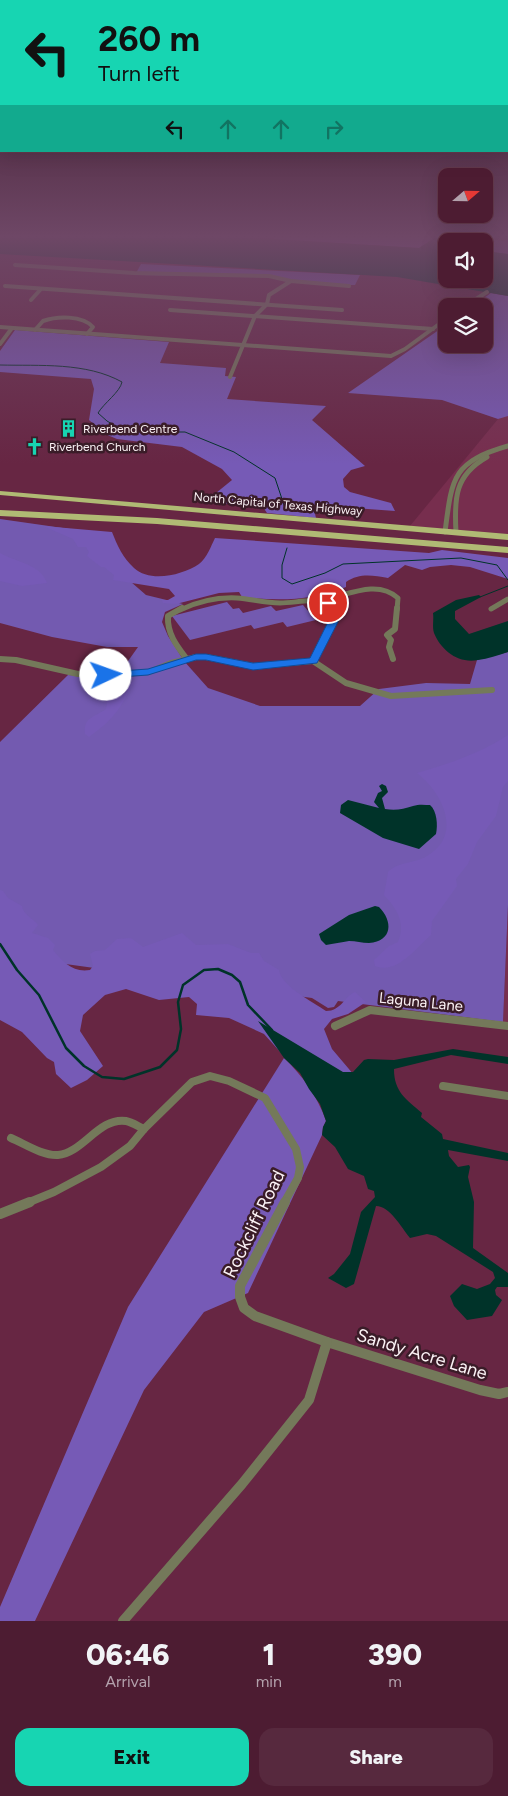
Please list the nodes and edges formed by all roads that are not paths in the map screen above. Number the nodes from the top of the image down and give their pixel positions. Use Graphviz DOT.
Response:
graph roads {
  1 [pos="207,313"];
  2 [pos="258,313"];
  3 [pos="255,316"];
  4 [pos="438,325"];
  5 [pos="0,327"];
  6 [pos="12,328"];
  7 [pos="433,329"];
  8 [pos="35,330"];
  9 [pos="87,334"];
  10 [pos="0,344"];
  11 [pos="243,344"];
  12 [pos="230,377"];
  13 [pos="508,448"];
  14 [pos="492,452"];
  15 [pos="451,486"];
  16 [pos="458,487"];
  17 [pos="0,493"];
  18 [pos="0,513"];
  19 [pos="446,532"];
  20 [pos="456,532"];
  21 [pos="508,537"];
  22 [pos="508,550"];
  23 [pos="508,599"];
  24 [pos="324,600"];
  25 [pos="491,609"];
  26 [pos="186,658"];
  27 [pos="393,658"];
  28 [pos="0,659"];
  29 [pos="313,661"];
  30 [pos="492,690"];
  31 [pos="335,1026"];
  32 [pos="508,1026"];
  33 [pos="443,1086"];
  34 [pos="508,1096"];
  35 [pos="144,1129"];
  36 [pos="11,1138"];
  37 [pos="0,1214"];
  38 [pos="327,1342"];
  39 [pos="508,1392"];
  40 [pos="123,1621"];
  1 -- 3 [label="street"];
  2 -- 3 [label="street"];
  3 -- 7 [label="street"];
  3 -- 11 [label="street"];
  4 -- 7 [label="street"];
  5 -- 6 [label="street"];
  6 -- 8 [label="street"];
  6 -- 10 [label="street"];
  7 -- 11 [label="street"];
  8 -- 9 [label="street"];
  8 -- 9 [label="street"];
  9 -- 11 [label="street"];
  11 -- 12 [label="street"];
  13 -- 14 [label="street"];
  14 -- 15 [label="street"];
  14 -- 16 [label="street"];
  15 -- 16 [label="street"];
  15 -- 19 [label="street"];
  16 -- 20 [label="street"];
  17 -- 19 [label="highway, North Capital of Texas Highway"];
  18 -- 22 [label="highway, North Capital of Texas Highway"];
  19 -- 20 [label="highway, North Capital of Texas Highway"];
  20 -- 21 [label="highway, North Capital of Texas Highway"];
  23 -- 25 [label="street"];
  24 -- 26 [label="street"];
  24 -- 27 [label="street"];
  24 -- 29 [label="street"];
  26 -- 28 [label="street"];
  26 -- 29 [label="street"];
  29 -- 30 [label="street"];
  31 -- 32 [label="street, Laguna Lane"];
  33 -- 34 [label="street"];
  35 -- 36 [label="street"];
  35 -- 37 [label="street, Rockcliff Road"];
  35 -- 38 [label="street, Rockcliff Road"];
  38 -- 39 [label="street, Sandy Acre Lane"];
  38 -- 40 [label="street"];
}
